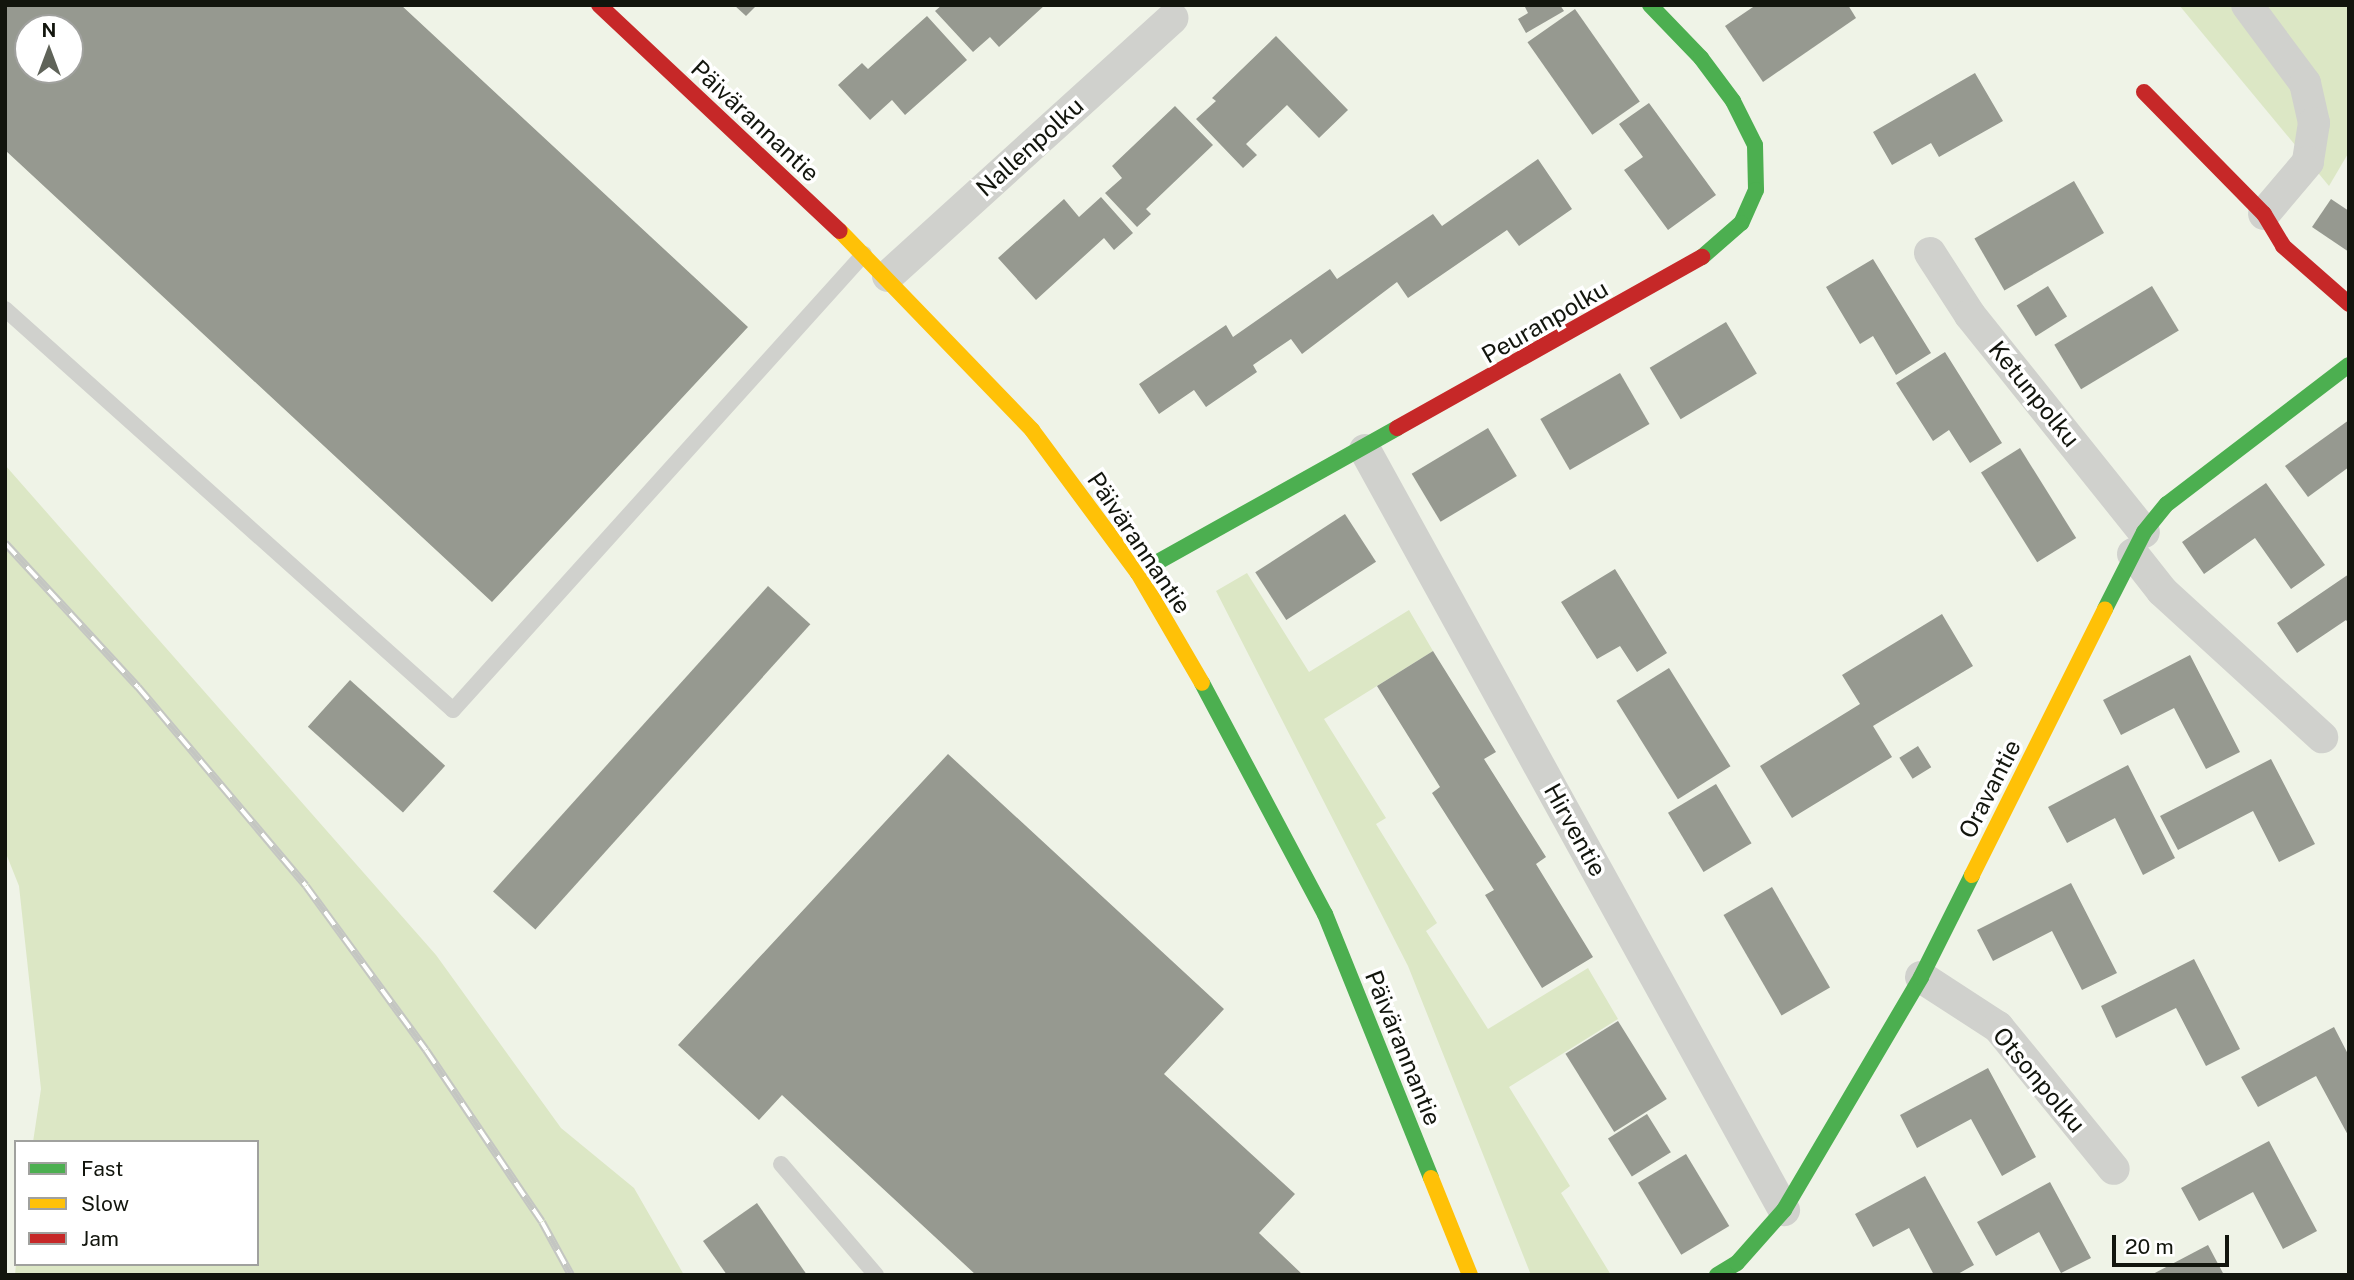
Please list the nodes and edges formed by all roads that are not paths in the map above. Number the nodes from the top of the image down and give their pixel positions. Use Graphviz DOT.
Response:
graph roads {
  1 [pos="1650,5"];
  2 [pos="2247,5"];
  3 [pos="605,7"];
  4 [pos="1173,18"];
  5 [pos="2144,92"];
  6 [pos="2264,214"];
  7 [pos="1930,253"];
  8 [pos="864,254"];
  9 [pos="888,276"];
  10 [pos="2349,304"];
  11 [pos="5,309"];
  12 [pos="2349,365"];
  13 [pos="1366,450"];
  14 [pos="2138,543"];
  15 [pos="1138,573"];
  16 [pos="2322,737"];
  17 [pos="1921,977"];
  18 [pos="781,1164"];
  19 [pos="2114,1169"];
  20 [pos="1784,1210"];
  21 [pos="1733,1271"];
  22 [pos="876,1275"];
  23 [pos="1470,1275"];
  1 -- 13 [label="street, Peuranpolku"];
  2 -- 6 [label="street"];
  3 -- 8 [label="street, Päivärannantie"];
  4 -- 9 [label="street, Nallenpolku"];
  5 -- 6 [label="street"];
  6 -- 10 [label="street"];
  7 -- 14 [label="street, Ketunpolku"];
  8 -- 9 [label="street, Päivärannantie"];
  8 -- 11 [label="lane"];
  9 -- 15 [label="street, Päivärannantie"];
  12 -- 14 [label="street, Oravantie"];
  13 -- 15 [label="street, Peuranpolku"];
  13 -- 20 [label="street, Hirventie"];
  14 -- 16 [label="street, Ketunpolku"];
  14 -- 17 [label="street, Oravantie"];
  15 -- 23 [label="street, Päivärannantie"];
  17 -- 19 [label="street, Otsonpolku"];
  17 -- 20 [label="street, Oravantie"];
  18 -- 22 [label="lane"];
  20 -- 21 [label="street, Oravantie"];
}
